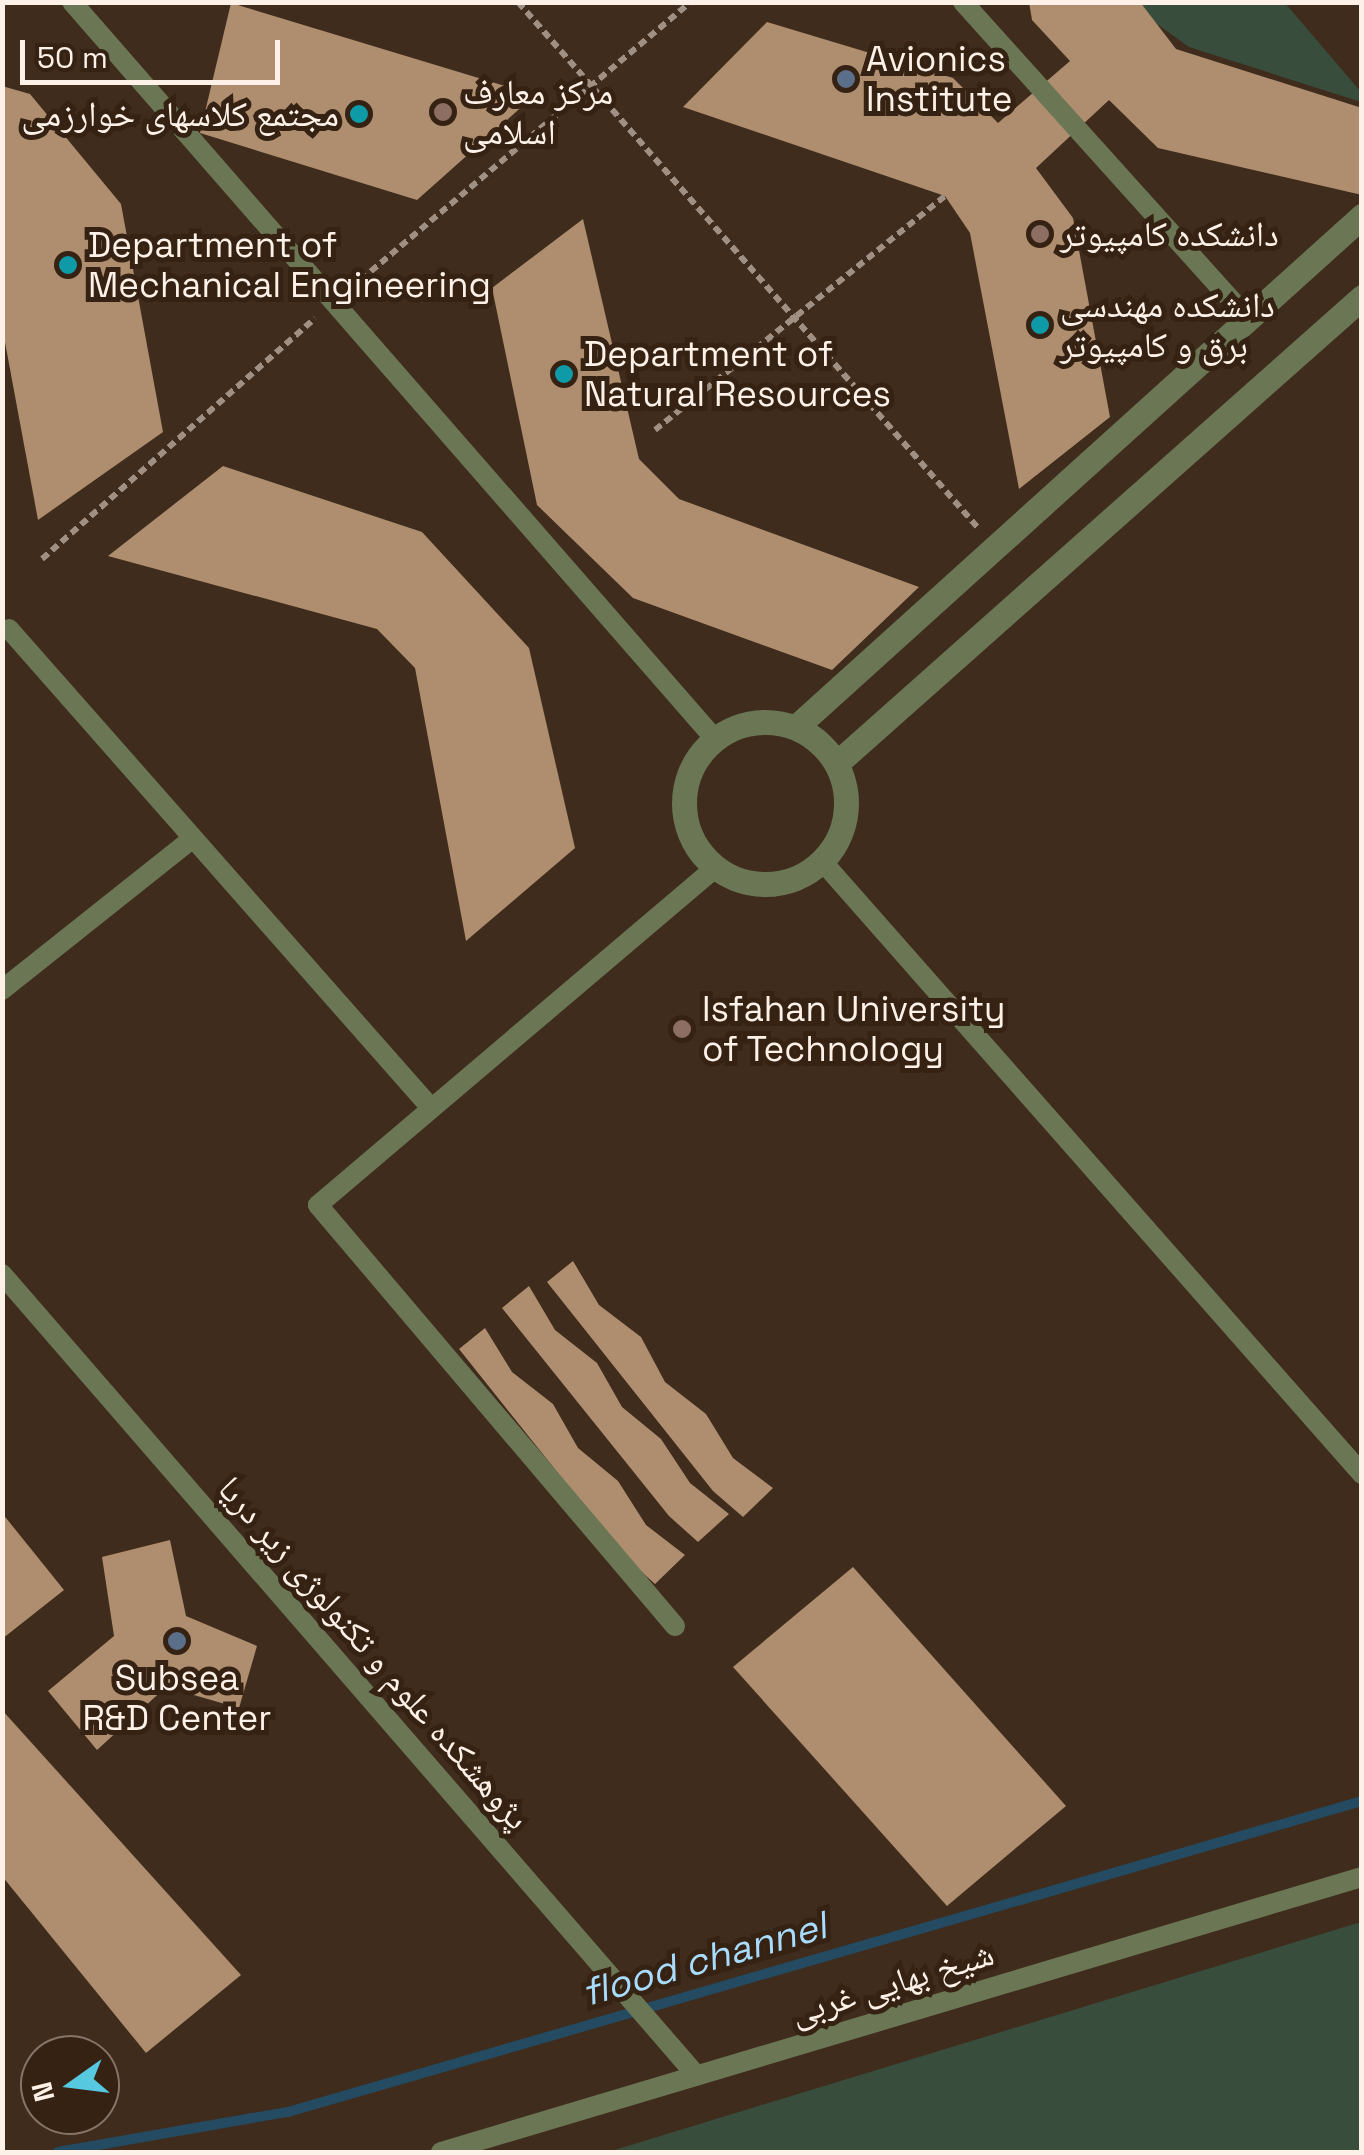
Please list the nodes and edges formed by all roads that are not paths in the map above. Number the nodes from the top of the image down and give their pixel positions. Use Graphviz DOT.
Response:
graph roads {
  1 [pos="72,2"];
  2 [pos="964,2"];
  3 [pos="1362,216"];
  4 [pos="1362,297"];
  5 [pos="1246,317"];
  6 [pos="9,629"];
  7 [pos="796,726"];
  8 [pos="714,738"];
  9 [pos="837,763"];
  10 [pos="192,838"];
  11 [pos="822,861"];
  12 [pos="714,868"];
  13 [pos="2,990"];
  14 [pos="431,1108"];
  15 [pos="2,1274"];
  16 [pos="1362,1474"];
  17 [pos="674,1626"];
  18 [pos="1362,1877"];
  19 [pos="696,2075"];
  20 [pos="442,2152"];
  1 -- 8 [label="lane"];
  2 -- 5 [label="lane"];
  3 -- 5 [label="street"];
  4 -- 9 [label="street"];
  5 -- 7 [label="street"];
  6 -- 10 [label="lane"];
  7 -- 8 [label="street"];
  7 -- 9 [label="street"];
  8 -- 12 [label="street"];
  9 -- 11 [label="street"];
  10 -- 13 [label="lane"];
  10 -- 14 [label="lane"];
  11 -- 12 [label="street"];
  11 -- 16 [label="lane"];
  12 -- 14 [label="lane"];
  14 -- 17 [label="lane"];
  15 -- 19 [label="lane, پژوهشکده علوم و تکنولوژی زیر دریا"];
  18 -- 19 [label="lane, شیخ بهایی غربی"];
  19 -- 20 [label="lane, شیخ بهایی غربی"];
}
